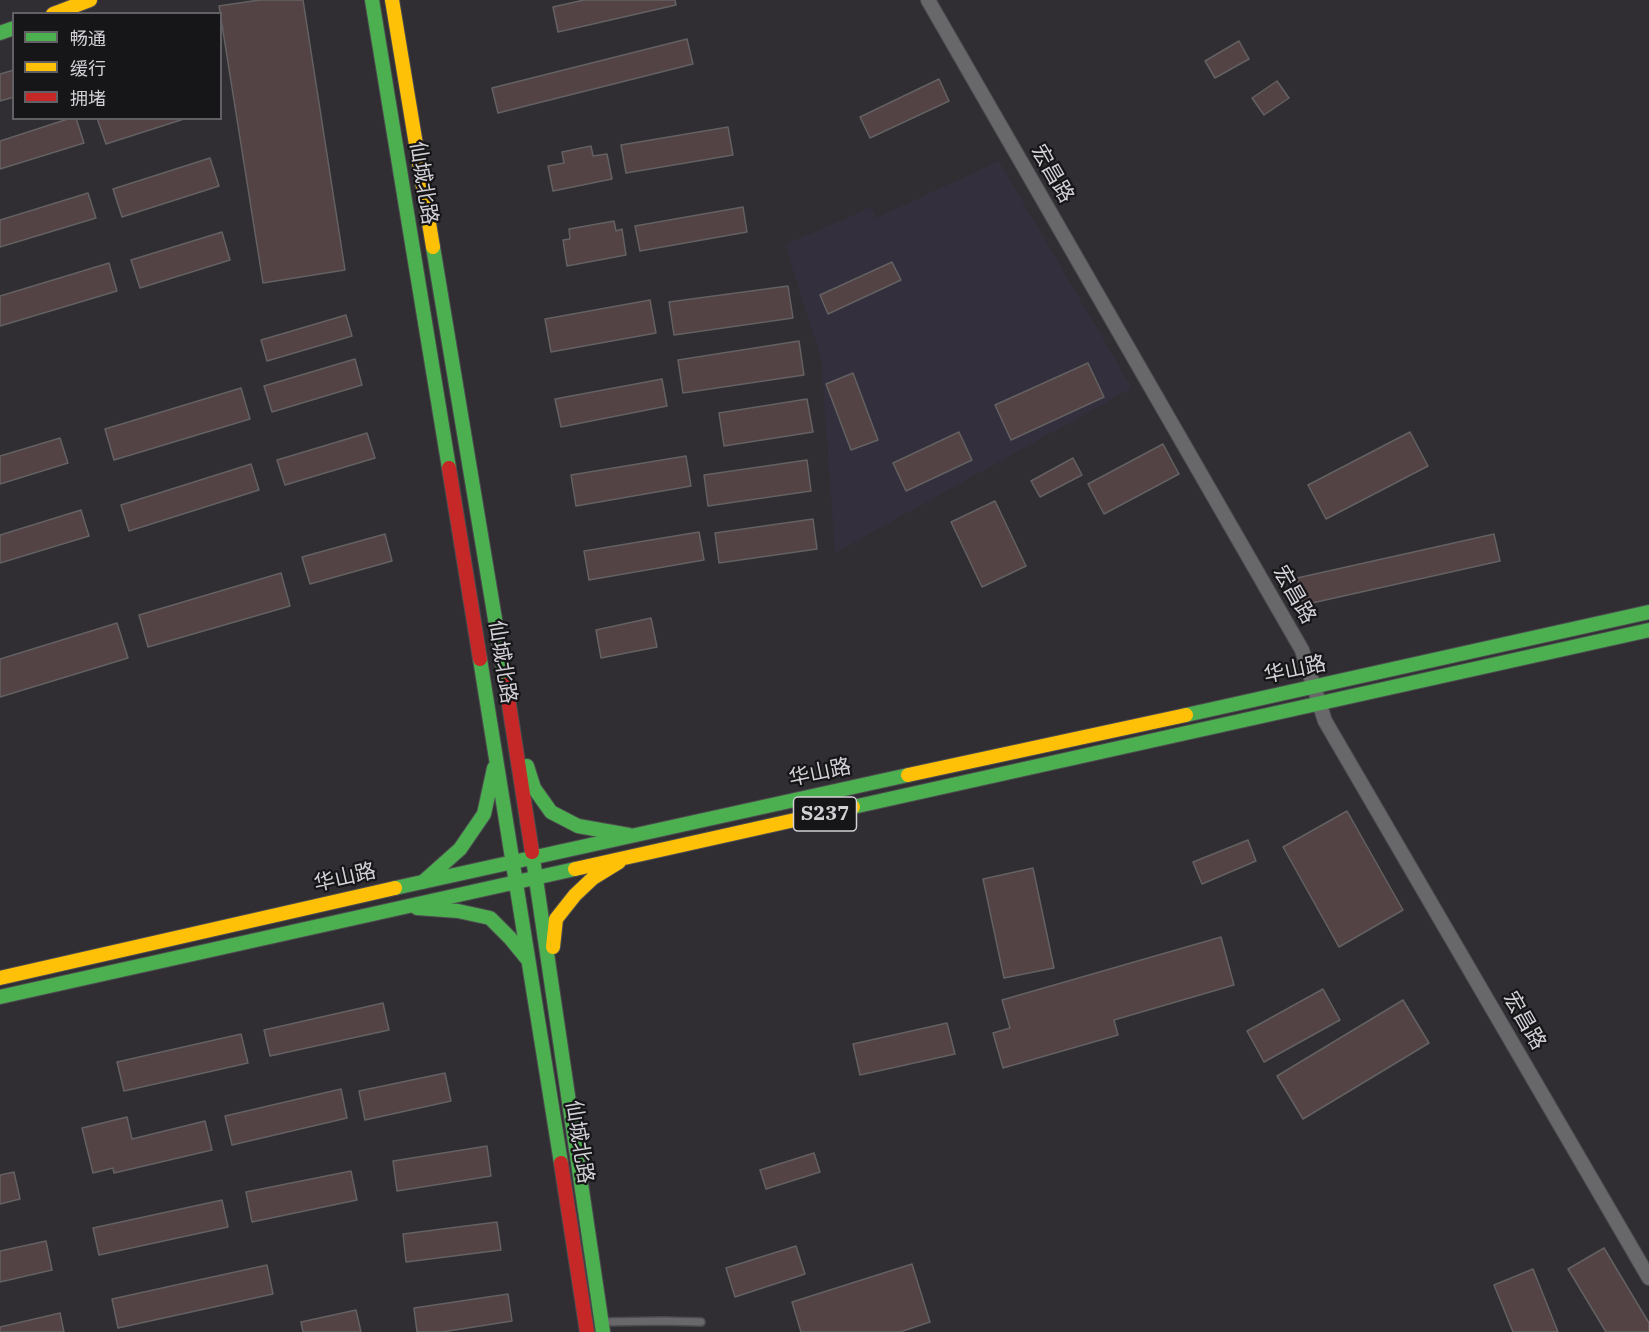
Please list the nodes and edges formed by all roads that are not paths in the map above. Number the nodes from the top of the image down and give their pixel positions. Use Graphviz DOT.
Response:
graph roads {
  1 [pos="90,0"];
  2 [pos="372,0"];
  3 [pos="392,0"];
  4 [pos="928,0"];
  5 [pos="58,12"];
  6 [pos="1649,612"];
  7 [pos="1649,630"];
  8 [pos="1315,687"];
  9 [pos="1319,704"];
  10 [pos="509,706"];
  11 [pos="496,758"];
  12 [pos="634,835"];
  13 [pos="532,857"];
  14 [pos="625,858"];
  15 [pos="513,861"];
  16 [pos="536,878"];
  17 [pos="423,882"];
  18 [pos="517,883"];
  19 [pos="406,907"];
  20 [pos="530,963"];
  21 [pos="550,973"];
  22 [pos="0,978"];
  23 [pos="0,997"];
  24 [pos="1649,1278"];
  25 [pos="701,1322"];
  26 [pos="602,1327"];
  27 [pos="587,1332"];
  1 -- 5 [label="main road"];
  2 -- 11 [label="main road, 仙城北路"];
  3 -- 10 [label="main road, 仙城北路"];
  4 -- 8 [label="street, 宏昌路"];
  6 -- 8 [label="main road, 华山路 / S237"];
  7 -- 9 [label="main road, S237"];
  8 -- 9 [label="street, 宏昌路"];
  8 -- 12 [label="main road, 华山路 / S237"];
  9 -- 14 [label="main road, S237"];
  9 -- 24 [label="street, 宏昌路"];
  10 -- 12 [label="main road"];
  10 -- 13 [label="main road, 仙城北路"];
  11 -- 15 [label="main road, 仙城北路"];
  11 -- 17 [label="main road"];
  12 -- 13 [label="main road, 华山路 / S237"];
  13 -- 15 [label="main road, 华山路 / S237"];
  13 -- 16 [label="main road, 仙城北路"];
  14 -- 16 [label="main road, S237"];
  14 -- 21 [label="main road"];
  15 -- 17 [label="main road, 华山路 / S237"];
  15 -- 18 [label="main road, 仙城北路"];
  16 -- 18 [label="main road, S237"];
  16 -- 21 [label="main road, 仙城北路"];
  17 -- 22 [label="main road, 华山路 / S237"];
  18 -- 19 [label="main road, S237"];
  18 -- 20 [label="main road, 仙城北路"];
  19 -- 20 [label="main road"];
  19 -- 23 [label="main road, S237"];
  20 -- 27 [label="main road, 仙城北路"];
  21 -- 26 [label="main road, 仙城北路"];
  25 -- 26 [label="lane"];
}
